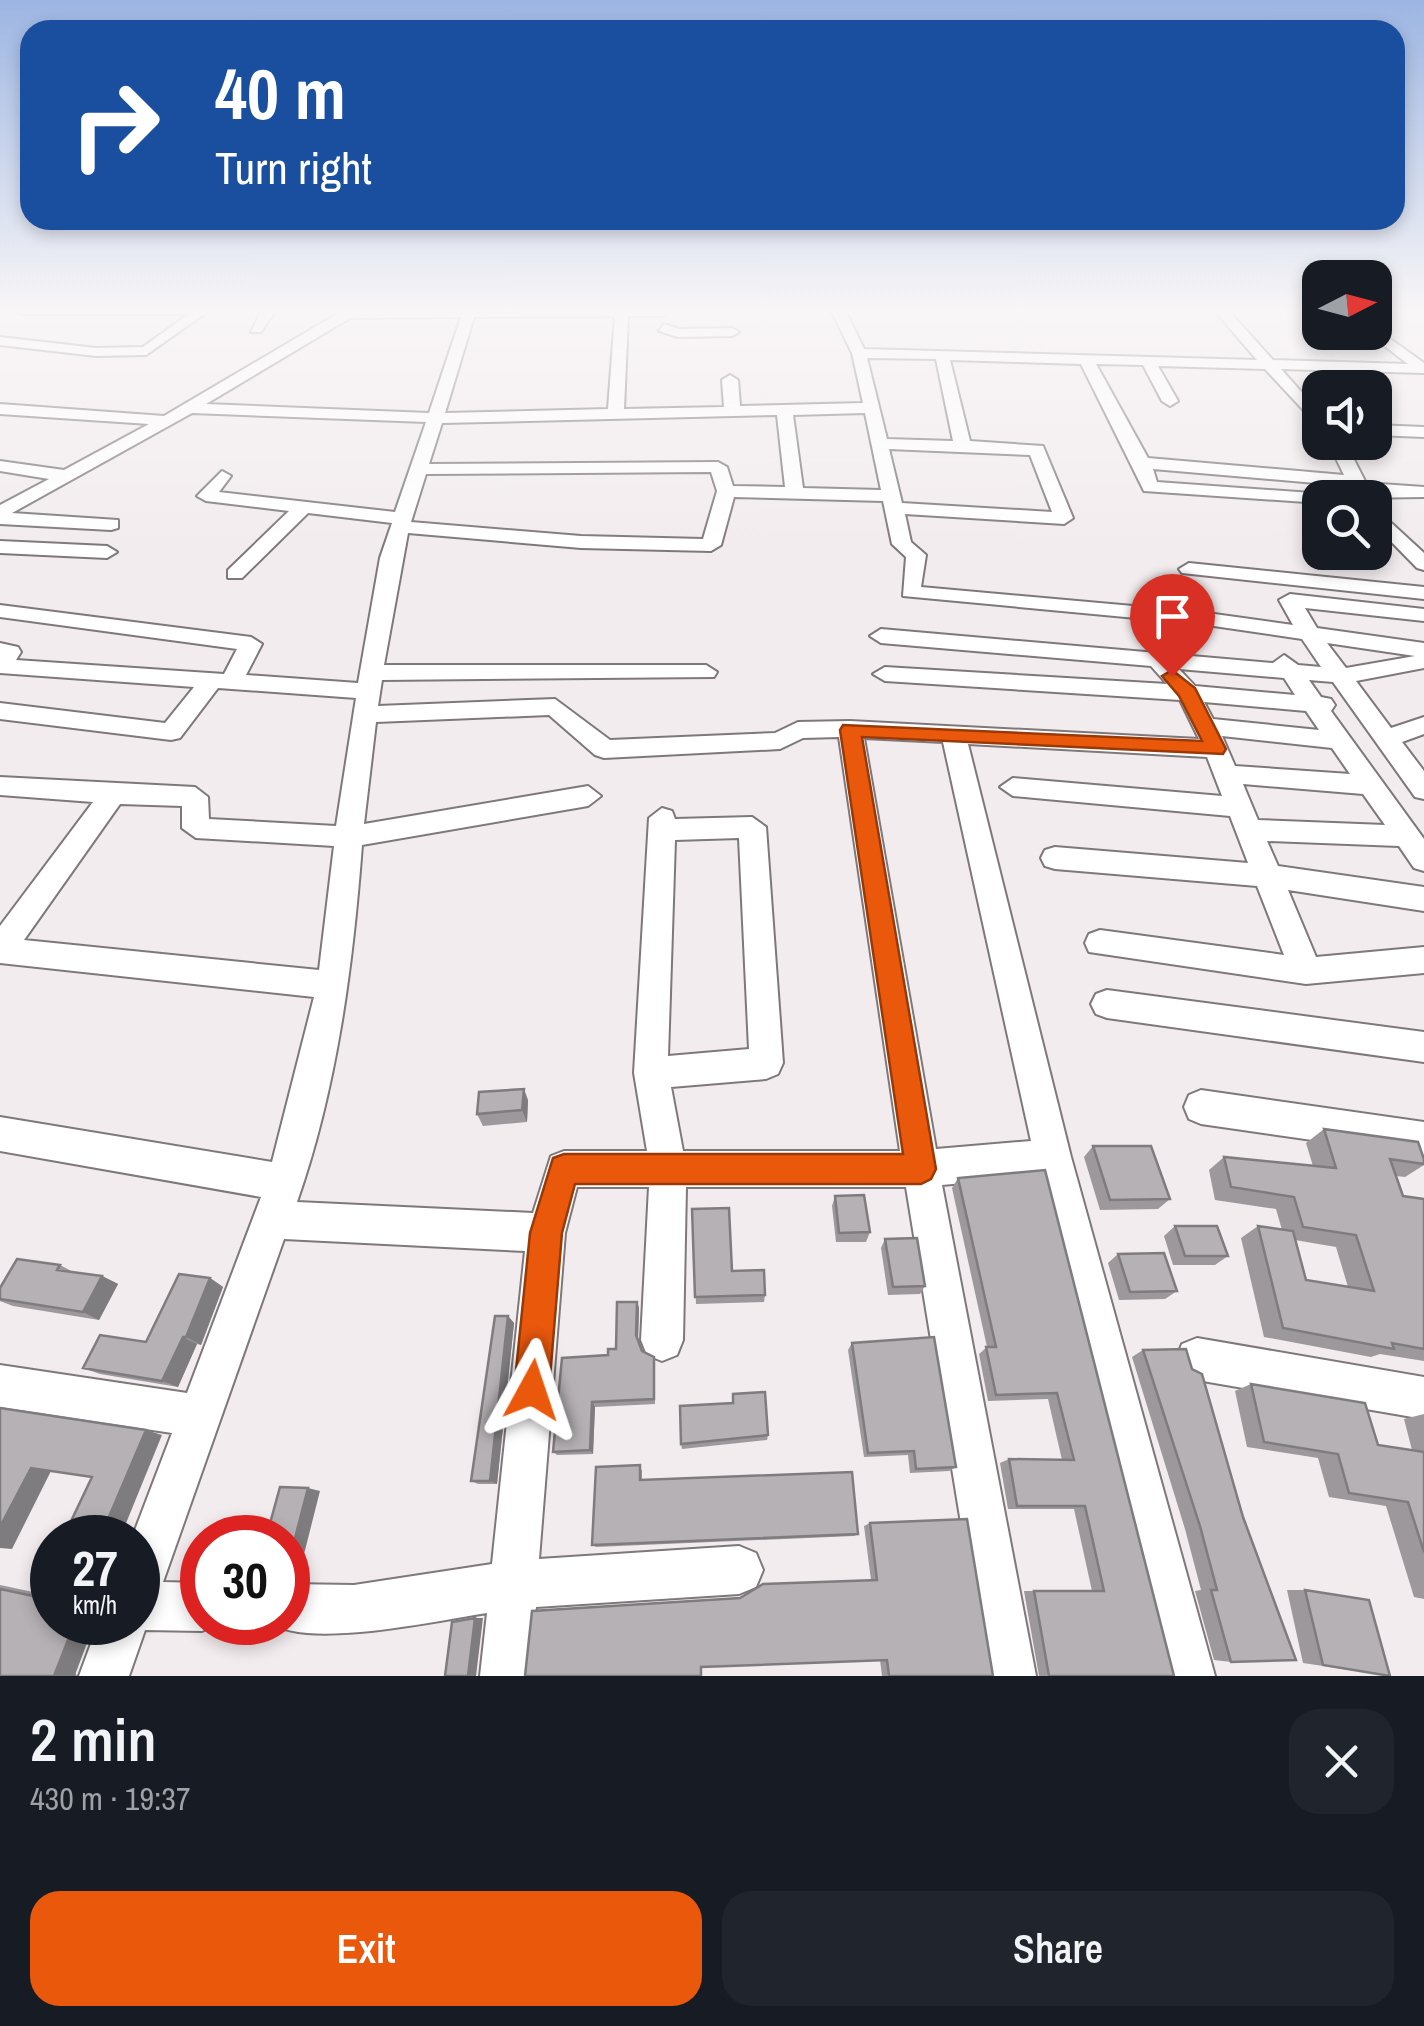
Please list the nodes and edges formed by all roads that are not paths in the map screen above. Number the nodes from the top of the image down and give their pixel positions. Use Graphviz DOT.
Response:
graph roads {
  1 [pos="223,388"];
  2 [pos="446,388"];
  3 [pos="617,388"];
  4 [pos="731,388"];
  5 [pos="866,388"];
  6 [pos="950,388"];
  7 [pos="1102,388"];
  8 [pos="1163,388"];
  9 [pos="1170,401"];
  10 [pos="190,408"];
  11 [pos="871,408"];
  12 [pos="784,409"];
  13 [pos="8,410"];
  14 [pos="732,410"];
  15 [pos="616,412"];
  16 [pos="436,418"];
  17 [pos="168,421"];
  18 [pos="0,422"];
  19 [pos="1392,431"];
  20 [pos="1424,432"];
  21 [pos="879,444"];
  22 [pos="963,446"];
  23 [pos="1142,463"];
  24 [pos="0,466"];
  25 [pos="419,470"];
  26 [pos="67,476"];
  27 [pos="222,476"];
  28 [pos="1302,482"];
  29 [pos="726,490"];
  30 [pos="1392,490"];
  31 [pos="1424,492"];
  32 [pos="795,493"];
  33 [pos="1302,497"];
  34 [pos="892,502"];
  35 [pos="304,507"];
  36 [pos="0,515"];
  37 [pos="402,523"];
  38 [pos="111,524"];
  39 [pos="1392,531"];
  40 [pos="0,547"];
  41 [pos="107,552"];
  42 [pos="1424,564"];
  43 [pos="1189,569"];
  44 [pos="235,574"];
  45 [pos="1424,593"];
  46 [pos="0,611"];
  47 [pos="1424,614"];
  48 [pos="1266,628"];
  49 [pos="1310,634"];
  50 [pos="881,636"];
  51 [pos="0,650"];
  52 [pos="1424,650"];
  53 [pos="1156,658"];
  54 [pos="1424,660"];
  55 [pos="0,666"];
  56 [pos="706,672"];
  57 [pos="1289,672"];
  58 [pos="885,674"];
  59 [pos="1343,676"];
  60 [pos="221,681"];
  61 [pos="369,693"];
  62 [pos="1188,693"];
  63 [pos="1316,704"];
  64 [pos="1367,709"];
  65 [pos="0,712"];
  66 [pos="1424,726"];
  67 [pos="850,730"];
  68 [pos="952,734"];
  69 [pos="1387,738"];
  70 [pos="1342,741"];
  71 [pos="1216,750"];
  72 [pos="1372,785"];
  73 [pos="0,786"];
  74 [pos="1013,787"];
  75 [pos="1424,788"];
  76 [pos="114,794"];
  77 [pos="588,796"];
  78 [pos="1244,818"];
  79 [pos="1407,836"];
  80 [pos="350,837"];
  81 [pos="1055,858"];
  82 [pos="1424,860"];
  83 [pos="1268,876"];
  84 [pos="1424,898"];
  85 [pos="1100,943"];
  86 [pos="0,950"];
  87 [pos="1424,960"];
  88 [pos="1306,972"];
  89 [pos="332,986"];
  90 [pos="1107,1004"];
  91 [pos="1424,1047"];
  92 [pos="651,1073"];
  93 [pos="1201,1107"];
  94 [pos="0,1134"];
  95 [pos="1424,1139"];
  96 [pos="1053,1157"];
  97 [pos="668,1168"];
  98 [pos="921,1169"];
  99 [pos="286,1184"];
  100 [pos="274,1220"];
  101 [pos="546,1233"];
  102 [pos="662,1340"];
  103 [pos="1197,1359"];
  104 [pos="0,1386"];
  105 [pos="1424,1398"];
  106 [pos="199,1416"];
  107 [pos="160,1524"];
  108 [pos="739,1570"];
  109 [pos="513,1586"];
  110 [pos="310,1608"];
  111 [pos="115,1645"];
  112 [pos="104,1676"];
  113 [pos="505,1676"];
  114 [pos="1011,1676"];
  115 [pos="1190,1676"];
  1 -- 10 [label="street"];
  2 -- 16 [label="street"];
  3 -- 15 [label="street"];
  4 -- 14 [label="street"];
  5 -- 11 [label="street"];
  6 -- 22 [label="street"];
  7 -- 23 [label="street"];
  8 -- 9 [label="street"];
  10 -- 16 [label="street"];
  10 -- 17 [label="street"];
  11 -- 12 [label="street"];
  11 -- 21 [label="street"];
  12 -- 14 [label="street"];
  12 -- 32 [label="street"];
  13 -- 17 [label="street"];
  13 -- 18 [label="street"];
  14 -- 15 [label="street"];
  15 -- 16 [label="street"];
  16 -- 25 [label="street"];
  17 -- 26 [label="street"];
  19 -- 20 [label="street"];
  21 -- 22 [label="street"];
  21 -- 34 [label="street"];
  22 -- 34 [label="street"];
  23 -- 28 [label="street"];
  23 -- 33 [label="street"];
  24 -- 26 [label="street"];
  25 -- 29 [label="street"];
  25 -- 37 [label="street"];
  26 -- 36 [label="street"];
  27 -- 35 [label="street"];
  29 -- 32 [label="street"];
  29 -- 37 [label="street"];
  30 -- 31 [label="street"];
  32 -- 34 [label="street"];
  34 -- 48 [label="street"];
  35 -- 37 [label="street"];
  35 -- 44 [label="street"];
  36 -- 38 [label="street"];
  37 -- 61 [label="street"];
  39 -- 42 [label="street"];
  40 -- 41 [label="street"];
  43 -- 45 [label="street"];
  46 -- 60 [label="street"];
  47 -- 49 [label="street"];
  48 -- 49 [label="street"];
  48 -- 57 [label="street"];
  49 -- 52 [label="street"];
  49 -- 59 [label="street"];
  50 -- 53 [label="street"];
  51 -- 55 [label="street"];
  53 -- 57 [label="street"];
  53 -- 62 [label="street"];
  54 -- 59 [label="street"];
  55 -- 60 [label="street"];
  56 -- 61 [label="street"];
  57 -- 59 [label="street"];
  57 -- 63 [label="street"];
  58 -- 62 [label="street"];
  59 -- 64 [label="street"];
  60 -- 61 [label="street"];
  60 -- 65 [label="street"];
  61 -- 67 [label="street"];
  61 -- 80 [label="street"];
  62 -- 63 [label="street"];
  62 -- 71 [label="street"];
  63 -- 64 [label="street"];
  63 -- 70 [label="street"];
  64 -- 69 [label="street"];
  66 -- 69 [label="street"];
  67 -- 68 [label="street"];
  67 -- 98 [label="street"];
  68 -- 71 [label="street"];
  68 -- 96 [label="street"];
  69 -- 75 [label="street"];
  70 -- 71 [label="street"];
  70 -- 72 [label="street"];
  71 -- 72 [label="street"];
  71 -- 78 [label="street"];
  72 -- 79 [label="street"];
  73 -- 76 [label="street"];
  74 -- 78 [label="street"];
  76 -- 80 [label="street"];
  76 -- 86 [label="street"];
  77 -- 80 [label="street"];
  78 -- 79 [label="street"];
  78 -- 83 [label="street"];
  79 -- 82 [label="street"];
  80 -- 89 [label="street"];
  81 -- 83 [label="street"];
  83 -- 84 [label="street"];
  83 -- 88 [label="street"];
  85 -- 88 [label="street"];
  86 -- 89 [label="street"];
  87 -- 88 [label="street"];
  89 -- 99 [label="street"];
  90 -- 91 [label="street"];
  92 -- 92 [label="street"];
  92 -- 97 [label="street"];
  93 -- 95 [label="street"];
  94 -- 99 [label="street"];
  96 -- 98 [label="street"];
  96 -- 115 [label="street"];
  97 -- 98 [label="street"];
  97 -- 101 [label="street"];
  97 -- 102 [label="street"];
  98 -- 114 [label="street"];
  99 -- 100 [label="street"];
  100 -- 101 [label="street"];
  100 -- 106 [label="street"];
  101 -- 109 [label="street"];
  103 -- 105 [label="street"];
  104 -- 106 [label="street"];
  106 -- 107 [label="street"];
  108 -- 109 [label="street"];
  109 -- 110 [label="street"];
  109 -- 113 [label="street"];
  111 -- 112 [label="street"];
}
